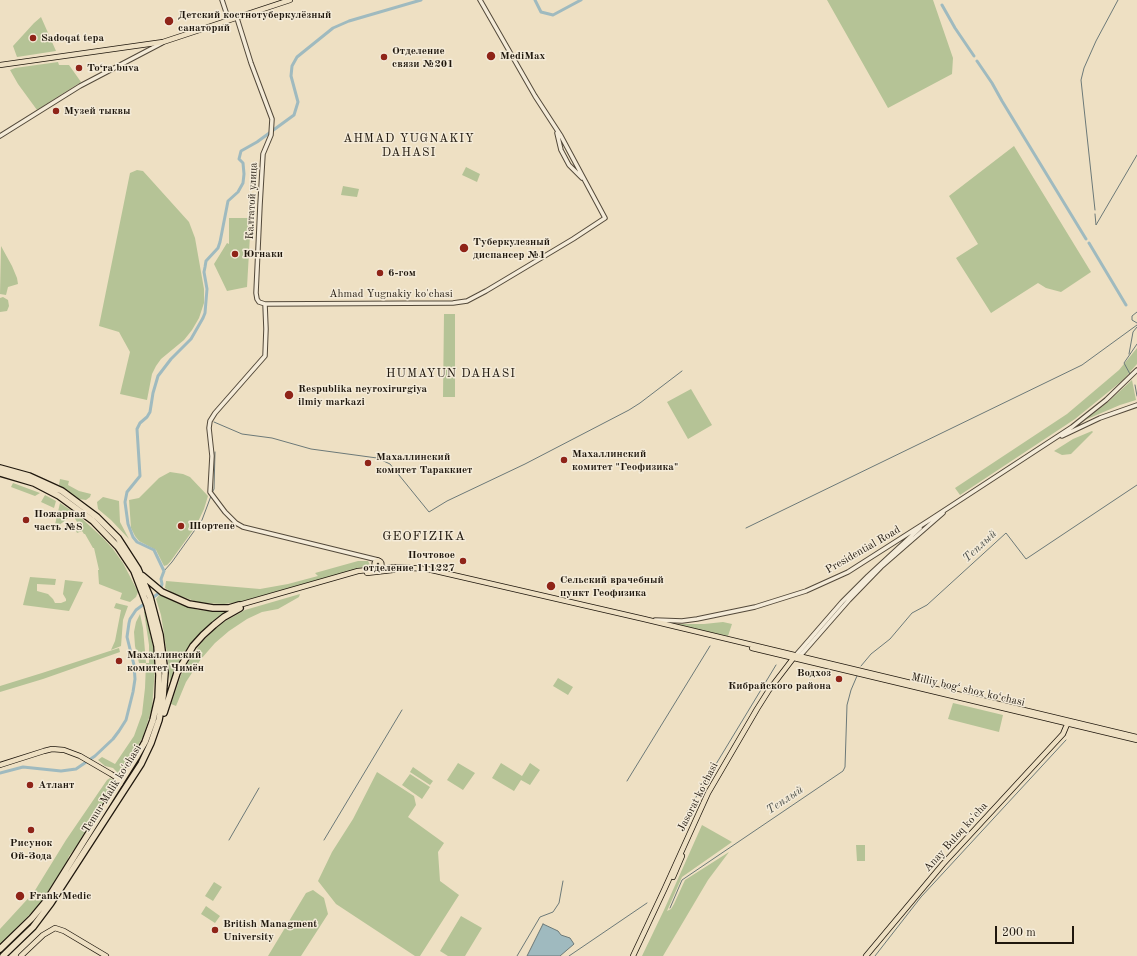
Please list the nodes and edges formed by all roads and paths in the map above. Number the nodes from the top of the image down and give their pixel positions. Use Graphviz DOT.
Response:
graph roads {
  1 [pos="222,0"];
  2 [pos="281,0"];
  3 [pos="290,0"];
  4 [pos="480,0"];
  5 [pos="237,16"];
  6 [pos="228,19"];
  7 [pos="163,42"];
  8 [pos="13,62"];
  9 [pos="0,63"];
  10 [pos="557,132"];
  11 [pos="0,136"];
  12 [pos="585,181"];
  13 [pos="265,304"];
  14 [pos="1137,370"];
  15 [pos="1137,405"];
  16 [pos="1046,443"];
  17 [pos="0,468"];
  18 [pos="0,473"];
  19 [pos="954,504"];
  20 [pos="928,521"];
  21 [pos="378,567"];
  22 [pos="142,574"];
  23 [pos="149,601"];
  24 [pos="240,607"];
  25 [pos="644,619"];
  26 [pos="797,657"];
  27 [pos="1068,722"];
  28 [pos="156,731"];
  29 [pos="1137,737"];
  30 [pos="1137,740"];
  31 [pos="0,765"];
  32 [pos="111,774"];
  33 [pos="125,775"];
  34 [pos="120,784"];
  35 [pos="0,949"];
  36 [pos="3,956"];
  37 [pos="21,956"];
  38 [pos="106,956"];
  39 [pos="634,956"];
  40 [pos="866,956"];
  1 -- 6 [label="street"];
  2 -- 5 [label="main road"];
  3 -- 5 [label="main road"];
  4 -- 10 [label="street, Ahmad Yugnakiy ko'chasi"];
  5 -- 6 [label="main road"];
  5 -- 13 [label="street, Калтатой улица"];
  6 -- 7 [label="main road"];
  6 -- 8 [label="main road"];
  7 -- 8 [label="main road"];
  7 -- 11 [label="street"];
  8 -- 9 [label="main road"];
  10 -- 12 [label="street, Ahmad Yugnakiy ko'chasi"];
  10 -- 12 [label="street, Ahmad Yugnakiy ko'chasi"];
  12 -- 13 [label="street, Ahmad Yugnakiy ko'chasi"];
  13 -- 21 [label="street"];
  14 -- 16 [label="street, Presidential Road"];
  15 -- 16 [label="street, Presidential Road"];
  16 -- 19 [label="street, Presidential Road"];
  17 -- 22 [label="highway, Temur Malik ko'chasi"];
  18 -- 23 [label="highway, Temur Malik ko'chasi"];
  19 -- 20 [label="street, Presidential Road"];
  19 -- 26 [label="street"];
  20 -- 25 [label="street, Presidential Road"];
  20 -- 26 [label="street"];
  21 -- 24 [label="main road"];
  21 -- 25 [label="main road"];
  21 -- 26 [label="main road"];
  22 -- 23 [label="highway, Temur Malik ko'chasi"];
  22 -- 24 [label="highway"];
  23 -- 28 [label="highway, Temur Malik ko'chasi"];
  23 -- 33 [label="highway, Temur Malik ko'chasi"];
  24 -- 28 [label="highway"];
  25 -- 26 [label="main road"];
  26 -- 27 [label="main road, Milliy bog‘ shox ko‘chasi"];
  26 -- 39 [label="main road, Jasorat koʻchasi"];
  27 -- 29 [label="main road, Milliy bog‘ shox ko‘chasi"];
  27 -- 30 [label="main road, Milliy bog‘ shox ko‘chasi"];
  27 -- 40 [label="main road, Anay Buloq ko'cha"];
  28 -- 36 [label="highway, Temur Malik ko'chasi"];
  31 -- 32 [label="main road"];
  32 -- 33 [label="main road"];
  32 -- 34 [label="main road"];
  33 -- 34 [label="highway, Temur Malik ko'chasi"];
  34 -- 35 [label="highway, Temur Malik ko'chasi"];
  37 -- 38 [label="main road"];
}
